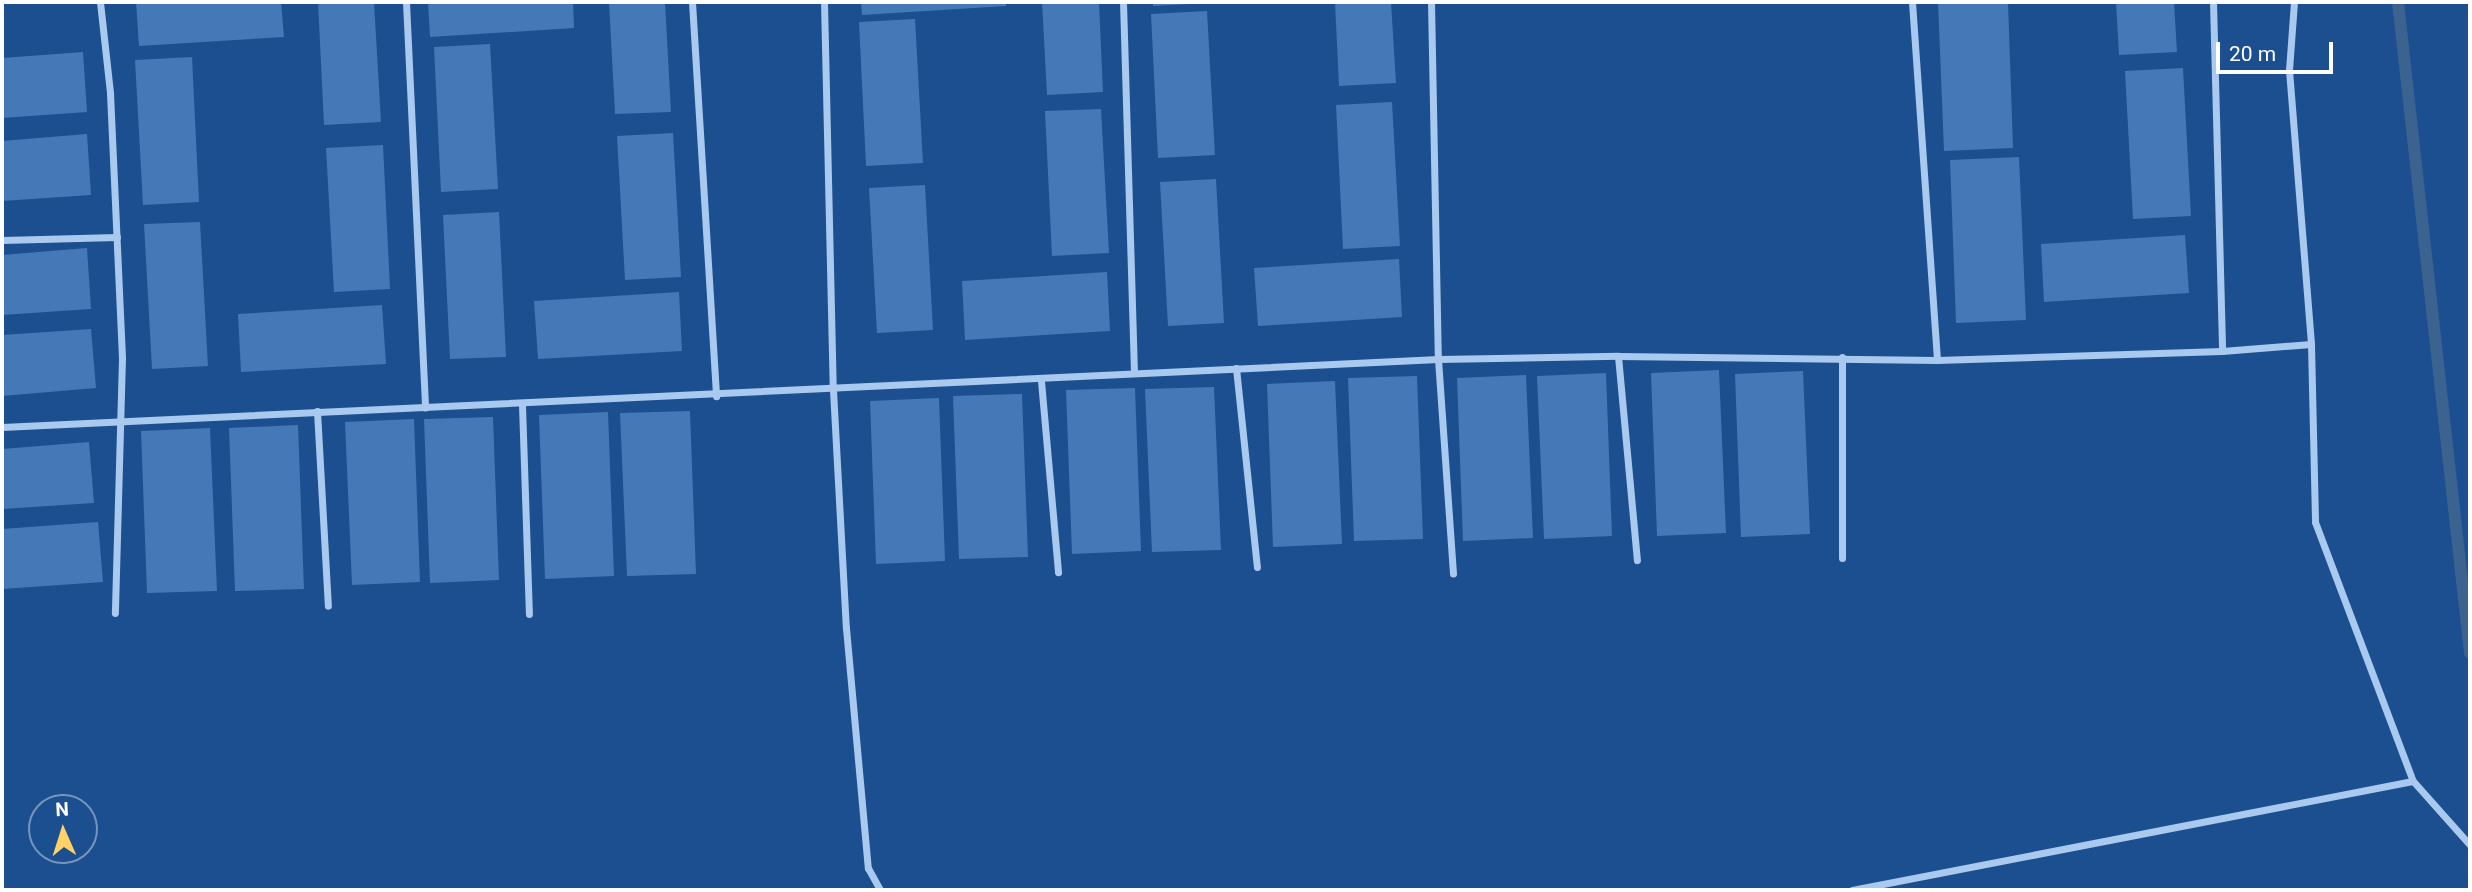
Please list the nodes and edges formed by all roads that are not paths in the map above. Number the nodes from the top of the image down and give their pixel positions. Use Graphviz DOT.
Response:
graph roads {
  1 [pos="100,2"];
  2 [pos="406,2"];
  3 [pos="692,2"];
  4 [pos="824,2"];
  5 [pos="1123,2"];
  6 [pos="1431,2"];
  7 [pos="1912,2"];
  8 [pos="2213,2"];
  9 [pos="2294,2"];
  10 [pos="117,237"];
  11 [pos="2,240"];
  12 [pos="2311,344"];
  13 [pos="2222,351"];
  14 [pos="1618,356"];
  15 [pos="1842,357"];
  16 [pos="1438,359"];
  17 [pos="1937,360"];
  18 [pos="1236,368"];
  19 [pos="1134,372"];
  20 [pos="1041,381"];
  21 [pos="833,390"];
  22 [pos="716,396"];
  23 [pos="522,405"];
  24 [pos="425,408"];
  25 [pos="317,411"];
  26 [pos="119,419"];
  27 [pos="2,426"];
  28 [pos="1842,558"];
  29 [pos="1637,560"];
  30 [pos="1257,567"];
  31 [pos="1058,572"];
  32 [pos="1453,573"];
  33 [pos="328,606"];
  34 [pos="115,613"];
  35 [pos="529,614"];
  36 [pos="2413,781"];
  37 [pos="2470,845"];
  38 [pos="880,890"];
  39 [pos="1852,890"];
  1 -- 10 [label="street"];
  2 -- 24 [label="street"];
  3 -- 22 [label="street"];
  4 -- 21 [label="street"];
  5 -- 19 [label="street"];
  6 -- 16 [label="street"];
  7 -- 17 [label="street"];
  8 -- 13 [label="street"];
  9 -- 12 [label="street"];
  10 -- 11 [label="street"];
  10 -- 26 [label="street"];
  12 -- 13 [label="street"];
  12 -- 36 [label="street"];
  13 -- 17 [label="street"];
  14 -- 15 [label="street"];
  14 -- 16 [label="street"];
  14 -- 29 [label="street"];
  15 -- 17 [label="street"];
  15 -- 28 [label="street"];
  16 -- 18 [label="street"];
  16 -- 32 [label="street"];
  18 -- 19 [label="street"];
  18 -- 30 [label="street"];
  19 -- 20 [label="street"];
  20 -- 21 [label="street"];
  20 -- 31 [label="street"];
  21 -- 22 [label="street"];
  21 -- 38 [label="street"];
  22 -- 23 [label="street"];
  23 -- 24 [label="street"];
  23 -- 35 [label="street"];
  24 -- 25 [label="street"];
  25 -- 26 [label="street"];
  25 -- 33 [label="street"];
  26 -- 27 [label="street"];
  26 -- 34 [label="street"];
  36 -- 37 [label="street"];
  36 -- 39 [label="street"];
}
